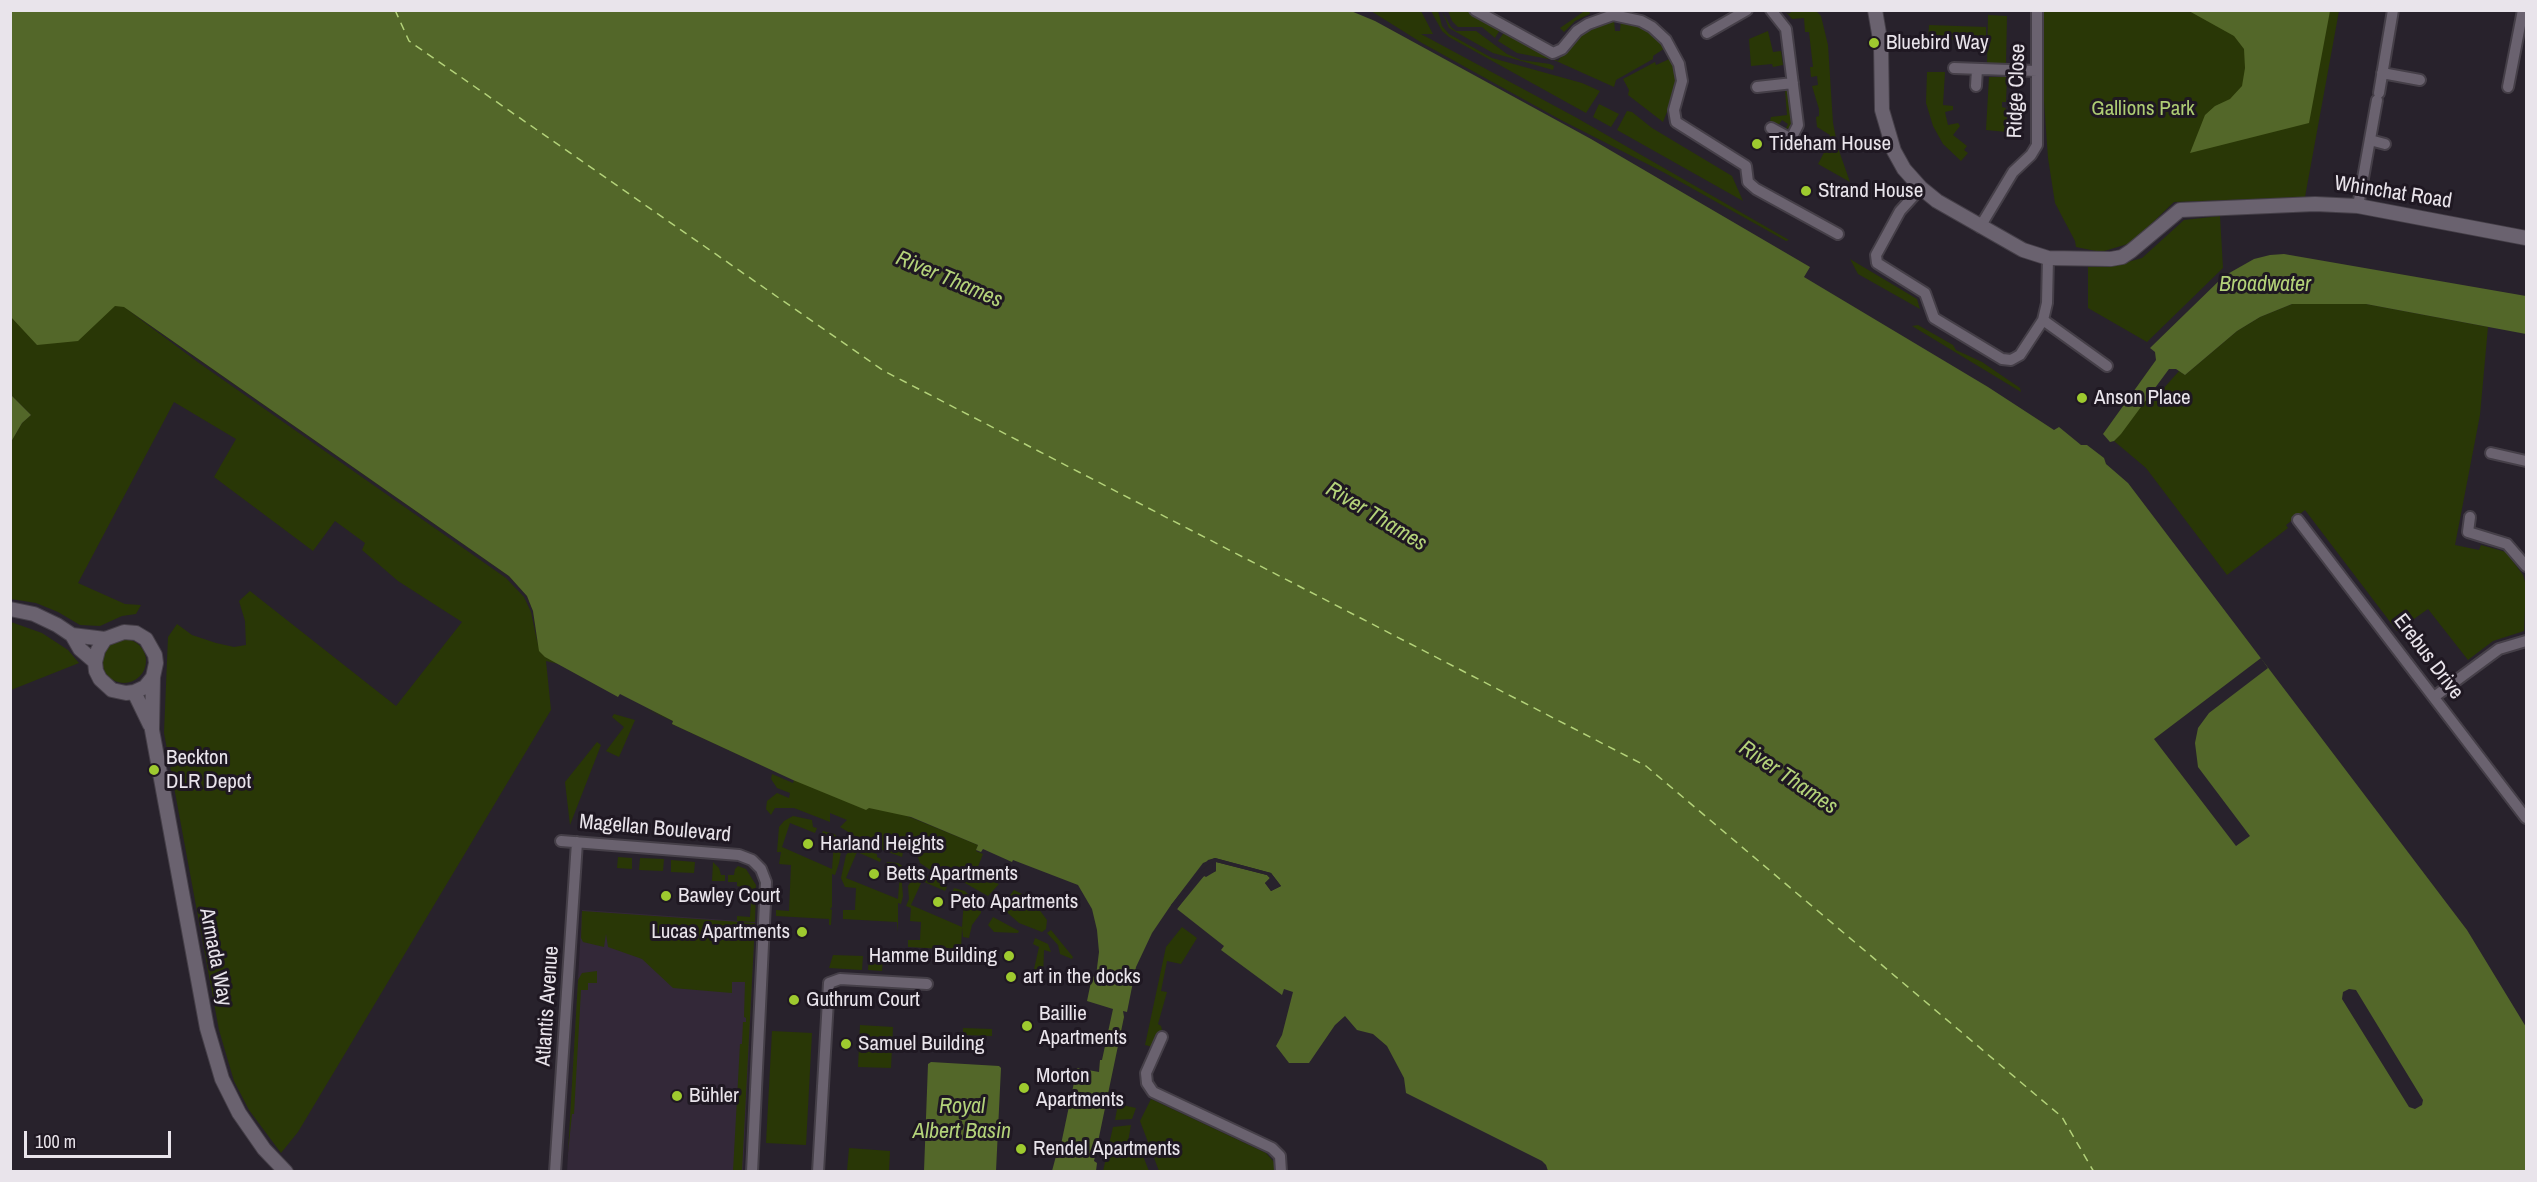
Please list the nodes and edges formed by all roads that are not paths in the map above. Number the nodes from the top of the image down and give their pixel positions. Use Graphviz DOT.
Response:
graph roads {
  1 [pos="1475,10"];
  2 [pos="1747,10"];
  3 [pos="1771,10"];
  4 [pos="1875,10"];
  5 [pos="2037,10"];
  6 [pos="2393,10"];
  7 [pos="2523,10"];
  8 [pos="1707,33"];
  9 [pos="2521,49"];
  10 [pos="1954,68"];
  11 [pos="1977,69"];
  12 [pos="2037,71"];
  13 [pos="2382,73"];
  14 [pos="2420,80"];
  15 [pos="1793,83"];
  16 [pos="1976,86"];
  17 [pos="1757,87"];
  18 [pos="2508,87"];
  19 [pos="1771,128"];
  20 [pos="2370,140"];
  21 [pos="2385,144"];
  22 [pos="1921,188"];
  23 [pos="2358,206"];
  24 [pos="1980,227"];
  25 [pos="1838,234"];
  26 [pos="2526,238"];
  27 [pos="2048,258"];
  28 [pos="2043,320"];
  29 [pos="2107,366"];
  30 [pos="2491,453"];
  31 [pos="2526,460"];
  32 [pos="2470,517"];
  33 [pos="2298,520"];
  34 [pos="2526,562"];
  35 [pos="10,609"];
  36 [pos="72,635"];
  37 [pos="105,639"];
  38 [pos="2526,640"];
  39 [pos="95,662"];
  40 [pos="153,677"];
  41 [pos="134,692"];
  42 [pos="2434,697"];
  43 [pos="152,730"];
  44 [pos="2526,818"];
  45 [pos="561,841"];
  46 [pos="577,842"];
  47 [pos="927,984"];
  48 [pos="1162,1037"];
  49 [pos="286,1172"];
  50 [pos="555,1172"];
  51 [pos="752,1172"];
  52 [pos="818,1172"];
  53 [pos="1281,1172"];
  1 -- 25 [label="street"];
  2 -- 8 [label="street"];
  3 -- 15 [label="street"];
  4 -- 22 [label="street, Whinchat Road"];
  5 -- 12 [label="street, Ridge Close"];
  6 -- 13 [label="street"];
  7 -- 9 [label="street"];
  9 -- 18 [label="street"];
  10 -- 11 [label="street"];
  11 -- 12 [label="street"];
  11 -- 16 [label="street"];
  12 -- 24 [label="street, Ridge Close"];
  13 -- 14 [label="street"];
  13 -- 20 [label="street"];
  15 -- 17 [label="street"];
  15 -- 19 [label="street"];
  20 -- 21 [label="street"];
  20 -- 23 [label="street"];
  22 -- 24 [label="street, Whinchat Road"];
  22 -- 28 [label="street"];
  23 -- 26 [label="street, Whinchat Road"];
  23 -- 27 [label="street, Whinchat Road"];
  24 -- 27 [label="street, Whinchat Road"];
  27 -- 28 [label="street"];
  28 -- 29 [label="street"];
  30 -- 31 [label="street"];
  32 -- 34 [label="street"];
  33 -- 42 [label="street, Erebus Drive"];
  35 -- 36 [label="street, Armada Way"];
  36 -- 37 [label="street, Armada Way"];
  36 -- 39 [label="street, Armada Way"];
  37 -- 39 [label="street"];
  37 -- 40 [label="street, Armada Way"];
  38 -- 42 [label="street"];
  39 -- 41 [label="street, Armada Way"];
  40 -- 41 [label="street"];
  40 -- 43 [label="street, Armada Way"];
  41 -- 43 [label="street, Armada Way"];
  42 -- 44 [label="street, Erebus Drive"];
  43 -- 49 [label="street, Armada Way"];
  45 -- 46 [label="street, Magellan Boulevard"];
  46 -- 50 [label="street, Atlantis Avenue"];
  46 -- 51 [label="street, Magellan Boulevard"];
  47 -- 52 [label="street"];
  48 -- 53 [label="street"];
}
